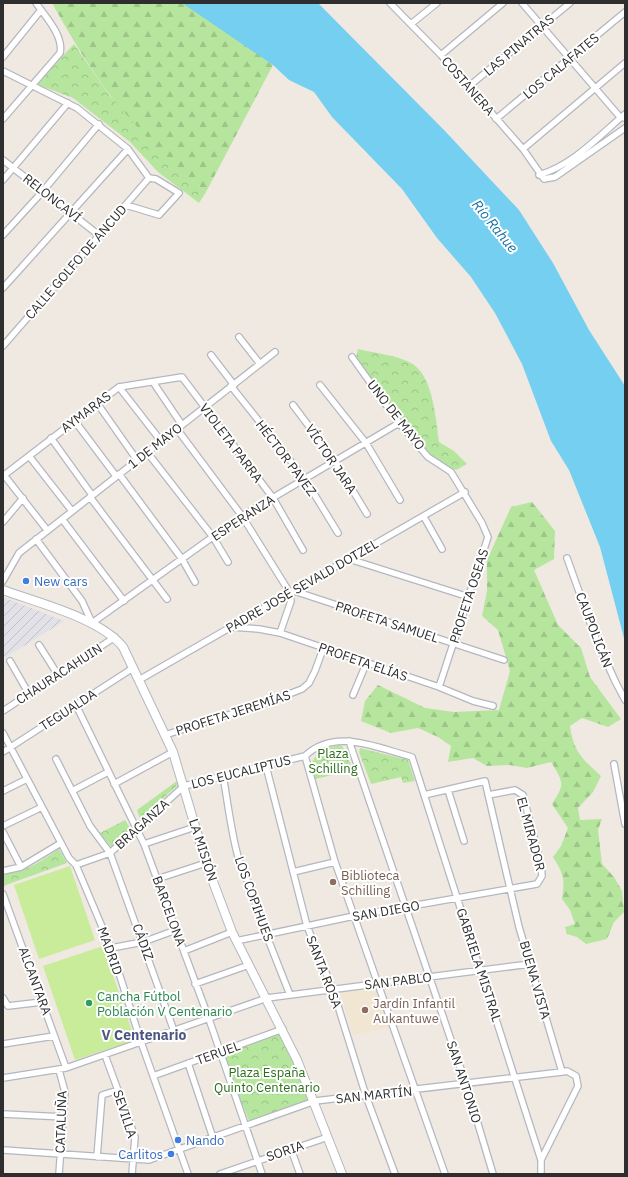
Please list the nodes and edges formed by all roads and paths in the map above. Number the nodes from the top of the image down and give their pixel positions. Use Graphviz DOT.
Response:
graph roads {
  1 [pos="36,3"];
  2 [pos="390,3"];
  3 [pos="437,3"];
  4 [pos="503,3"];
  5 [pos="522,3"];
  6 [pos="570,3"];
  7 [pos="41,10"];
  8 [pos="625,12"];
  9 [pos="411,24"];
  10 [pos="542,26"];
  11 [pos="441,55"];
  12 [pos="3,57"];
  13 [pos="569,58"];
  14 [pos="625,63"];
  15 [pos="3,71"];
  16 [pos="30,86"];
  17 [pos="468,87"];
  18 [pos="595,88"];
  19 [pos="68,103"];
  20 [pos="624,116"];
  21 [pos="3,118"];
  22 [pos="496,119"];
  23 [pos="99,124"];
  24 [pos="625,128"];
  25 [pos="128,149"];
  26 [pos="523,149"];
  27 [pos="3,160"];
  28 [pos="13,168"];
  29 [pos="539,175"];
  30 [pos="149,178"];
  31 [pos="3,180"];
  32 [pos="43,191"];
  33 [pos="126,205"];
  34 [pos="71,213"];
  35 [pos="3,235"];
  36 [pos="100,236"];
  37 [pos="3,288"];
  38 [pos="239,337"];
  39 [pos="3,346"];
  40 [pos="275,352"];
  41 [pos="211,355"];
  42 [pos="352,357"];
  43 [pos="260,364"];
  44 [pos="182,377"];
  45 [pos="152,382"];
  46 [pos="320,385"];
  47 [pos="233,386"];
  48 [pos="119,387"];
  49 [pos="97,403"];
  50 [pos="293,405"];
  51 [pos="204,408"];
  52 [pos="74,420"];
  53 [pos="399,423"];
  54 [pos="182,425"];
  55 [pos="177,429"];
  56 [pos="51,438"];
  57 [pos="161,441"];
  58 [pos="366,443"];
  59 [pos="147,452"];
  60 [pos="29,456"];
  61 [pos="137,460"];
  62 [pos="335,461"];
  63 [pos="446,468"];
  64 [pos="117,475"];
  65 [pos="4,476"];
  66 [pos="304,479"];
  67 [pos="465,492"];
  68 [pos="91,496"];
  69 [pos="23,498"];
  70 [pos="273,498"];
  71 [pos="400,500"];
  72 [pos="72,511"];
  73 [pos="367,514"];
  74 [pos="242,516"];
  75 [pos="424,517"];
  76 [pos="62,519"];
  77 [pos="3,522"];
  78 [pos="48,530"];
  79 [pos="338,533"];
  80 [pos="213,537"];
  81 [pos="36,539"];
  82 [pos="442,549"];
  83 [pos="304,550"];
  84 [pos="567,558"];
  85 [pos="182,559"];
  86 [pos="349,559"];
  87 [pos="228,562"];
  88 [pos="153,580"];
  89 [pos="3,581"];
  90 [pos="195,582"];
  91 [pos="3,590"];
  92 [pos="292,592"];
  93 [pos="469,597"];
  94 [pos="167,599"];
  95 [pos="82,601"];
  96 [pos="124,601"];
  97 [pos="74,617"];
  98 [pos="92,623"];
  99 [pos="230,627"];
  100 [pos="280,633"];
  101 [pos="115,637"];
  102 [pos="454,644"];
  103 [pos="39,645"];
  104 [pos="323,649"];
  105 [pos="504,660"];
  106 [pos="10,661"];
  107 [pos="366,664"];
  108 [pos="133,668"];
  109 [pos="58,676"];
  110 [pos="139,680"];
  111 [pos="439,687"];
  112 [pos="29,694"];
  113 [pos="353,695"];
  114 [pos="625,700"];
  115 [pos="76,705"];
  116 [pos="493,706"];
  117 [pos="3,710"];
  118 [pos="3,733"];
  119 [pos="165,735"];
  120 [pos="349,741"];
  121 [pos="11,747"];
  122 [pos="3,752"];
  123 [pos="173,752"];
  124 [pos="305,756"];
  125 [pos="412,757"];
  126 [pos="56,759"];
  127 [pos="614,764"];
  128 [pos="266,766"];
  129 [pos="108,772"];
  130 [pos="223,776"];
  131 [pos="27,778"];
  132 [pos="114,784"];
  133 [pos="184,786"];
  134 [pos="448,790"];
  135 [pos="3,791"];
  136 [pos="72,791"];
  137 [pos="424,795"];
  138 [pos="488,795"];
  139 [pos="42,807"];
  140 [pos="625,824"];
  141 [pos="3,826"];
  142 [pos="195,827"];
  143 [pos="137,828"];
  144 [pos="3,832"];
  145 [pos="464,841"];
  146 [pos="61,843"];
  147 [pos="144,844"];
  148 [pos="110,853"];
  149 [pos="335,862"];
  150 [pos="206,863"];
  151 [pos="76,865"];
  152 [pos="21,867"];
  153 [pos="3,871"];
  154 [pos="293,872"];
  155 [pos="157,879"];
  156 [pos="537,884"];
  157 [pos="511,889"];
  158 [pos="3,894"];
  159 [pos="457,898"];
  160 [pos="404,907"];
  161 [pos="354,916"];
  162 [pos="307,926"];
  163 [pos="176,930"];
  164 [pos="232,932"];
  165 [pos="266,934"];
  166 [pos="236,941"];
  167 [pos="143,942"];
  168 [pos="111,948"];
  169 [pos="184,951"];
  170 [pos="530,964"];
  171 [pos="249,965"];
  172 [pos="480,971"];
  173 [pos="429,977"];
  174 [pos="195,984"];
  175 [pos="380,984"];
  176 [pos="333,990"];
  177 [pos="290,995"];
  178 [pos="3,998"];
  179 [pos="267,998"];
  180 [pos="42,1002"];
  181 [pos="209,1019"];
  182 [pos="283,1029"];
  183 [pos="174,1031"];
  184 [pos="54,1036"];
  185 [pos="141,1042"];
  186 [pos="3,1044"];
  187 [pos="220,1052"];
  188 [pos="105,1055"];
  189 [pos="188,1064"];
  190 [pos="66,1068"];
  191 [pos="59,1070"];
  192 [pos="562,1072"];
  193 [pos="153,1076"];
  194 [pos="3,1078"];
  195 [pos="515,1078"];
  196 [pos="466,1084"];
  197 [pos="118,1090"];
  198 [pos="416,1090"];
  199 [pos="366,1096"];
  200 [pos="315,1102"];
  201 [pos="3,1114"];
  202 [pos="64,1117"];
  203 [pos="246,1125"];
  204 [pos="328,1137"];
  205 [pos="212,1138"];
  206 [pos="179,1149"];
  207 [pos="291,1149"];
  208 [pos="3,1150"];
  209 [pos="60,1154"];
  210 [pos="97,1157"];
  211 [pos="133,1160"];
  212 [pos="541,1160"];
  213 [pos="258,1161"];
  214 [pos="59,1174"];
  215 [pos="132,1174"];
  216 [pos="188,1174"];
  217 [pos="223,1174"];
  218 [pos="262,1174"];
  219 [pos="300,1174"];
  220 [pos="342,1174"];
  221 [pos="395,1174"];
  222 [pos="445,1174"];
  223 [pos="493,1174"];
  224 [pos="542,1174"];
  1 -- 7 [label="street"];
  2 -- 9 [label="street, COSTANERA"];
  3 -- 9 [label="street"];
  4 -- 11 [label="street"];
  5 -- 10 [label="street"];
  6 -- 10 [label="street, LAS PINATRAS"];
  7 -- 12 [label="street"];
  7 -- 16 [label="street"];
  8 -- 13 [label="street, LOS CALAFATES"];
  9 -- 11 [label="street, COSTANERA"];
  10 -- 13 [label="street"];
  10 -- 17 [label="street, LAS PINATRAS"];
  11 -- 17 [label="street, COSTANERA"];
  13 -- 18 [label="street"];
  13 -- 22 [label="street, LOS CALAFATES"];
  14 -- 18 [label="street"];
  15 -- 16 [label="street"];
  16 -- 19 [label="street"];
  16 -- 21 [label="street"];
  17 -- 22 [label="street, COSTANERA"];
  18 -- 20 [label="street"];
  18 -- 26 [label="street"];
  19 -- 23 [label="street"];
  19 -- 28 [label="street"];
  20 -- 29 [label="street"];
  22 -- 26 [label="street, COSTANERA"];
  23 -- 25 [label="street"];
  23 -- 32 [label="street"];
  24 -- 29 [label="street"];
  25 -- 30 [label="street"];
  25 -- 34 [label="street"];
  26 -- 29 [label="street, COSTANERA"];
  27 -- 28 [label="street, RELONCAVÍ"];
  28 -- 31 [label="street"];
  28 -- 32 [label="street, RELONCAVÍ"];
  30 -- 33 [label="street, CALLE GOLFO DE ANCUD"];
  30 -- 33 [label="street"];
  32 -- 34 [label="street, RELONCAVÍ"];
  32 -- 35 [label="street"];
  33 -- 36 [label="street, CALLE GOLFO DE ANCUD"];
  34 -- 36 [label="street, RELONCAVÍ"];
  34 -- 37 [label="street"];
  36 -- 39 [label="street, CALLE GOLFO DE ANCUD"];
  38 -- 43 [label="street"];
  40 -- 43 [label="street, 1 DE MAYO"];
  41 -- 47 [label="street, HÉCTOR PAVEZ"];
  42 -- 53 [label="street, UNO DE MAYO"];
  43 -- 47 [label="street, 1 DE MAYO"];
  44 -- 45 [label="street, AYMARAS"];
  44 -- 51 [label="street, VIOLETA PARRA"];
  45 -- 48 [label="street, AYMARAS"];
  45 -- 54 [label="street"];
  46 -- 58 [label="street"];
  47 -- 51 [label="street, 1 DE MAYO"];
  47 -- 66 [label="street, HÉCTOR PAVEZ"];
  48 -- 49 [label="street, AYMARAS"];
  48 -- 57 [label="street"];
  49 -- 52 [label="street, AYMARAS"];
  49 -- 61 [label="street"];
  50 -- 62 [label="street, VÍCTOR JARA"];
  51 -- 54 [label="street, 1 DE MAYO"];
  51 -- 70 [label="street, VIOLETA PARRA"];
  52 -- 56 [label="street, AYMARAS"];
  52 -- 64 [label="street"];
  53 -- 58 [label="street, ESPERANZA"];
  53 -- 63 [label="street, UNO DE MAYO"];
  54 -- 55 [label="street, 1 DE MAYO"];
  55 -- 57 [label="street, 1 DE MAYO"];
  55 -- 74 [label="street"];
  56 -- 60 [label="street, AYMARAS"];
  56 -- 68 [label="street"];
  57 -- 59 [label="street, 1 DE MAYO"];
  58 -- 62 [label="street, ESPERANZA"];
  58 -- 71 [label="street"];
  59 -- 61 [label="street, 1 DE MAYO"];
  59 -- 80 [label="street"];
  60 -- 65 [label="street, AYMARAS"];
  60 -- 72 [label="street"];
  61 -- 64 [label="street, 1 DE MAYO"];
  62 -- 66 [label="street, ESPERANZA"];
  62 -- 73 [label="street, VÍCTOR JARA"];
  63 -- 67 [label="street, PROFETA OSEAS"];
  64 -- 68 [label="street, 1 DE MAYO"];
  64 -- 85 [label="street"];
  65 -- 69 [label="street"];
  66 -- 70 [label="street, ESPERANZA"];
  66 -- 79 [label="street, HÉCTOR PAVEZ"];
  67 -- 75 [label="street, PADRE JOSÉ SEVALD DOTZEL"];
  67 -- 93 [label="street, PROFETA OSEAS"];
  68 -- 72 [label="street, 1 DE MAYO"];
  68 -- 88 [label="street"];
  69 -- 77 [label="street"];
  69 -- 78 [label="street"];
  70 -- 74 [label="street, ESPERANZA"];
  70 -- 83 [label="street, VIOLETA PARRA"];
  72 -- 76 [label="street, 1 DE MAYO"];
  74 -- 80 [label="street, ESPERANZA"];
  74 -- 92 [label="street"];
  75 -- 82 [label="street"];
  75 -- 86 [label="street, PADRE JOSÉ SEVALD DOTZEL"];
  76 -- 78 [label="street, 1 DE MAYO"];
  76 -- 96 [label="street"];
  78 -- 81 [label="street, 1 DE MAYO"];
  80 -- 85 [label="street, ESPERANZA"];
  80 -- 87 [label="street"];
  81 -- 89 [label="street, 1 DE MAYO"];
  81 -- 95 [label="street"];
  84 -- 114 [label="street, CAUPOLICÁN"];
  85 -- 88 [label="street, ESPERANZA"];
  85 -- 90 [label="street"];
  86 -- 92 [label="street, PADRE JOSÉ SEVALD DOTZEL"];
  86 -- 93 [label="street"];
  88 -- 94 [label="street"];
  88 -- 96 [label="street, ESPERANZA"];
  91 -- 97 [label="street, LA MISIÓN"];
  92 -- 99 [label="street, PADRE JOSÉ SEVALD DOTZEL"];
  92 -- 100 [label="street"];
  92 -- 102 [label="street, PROFETA SAMUEL"];
  93 -- 102 [label="street, PROFETA OSEAS"];
  95 -- 97 [label="street"];
  95 -- 98 [label="street"];
  96 -- 98 [label="street, ESPERANZA"];
  97 -- 98 [label="street, LA MISIÓN"];
  98 -- 101 [label="street, LA MISIÓN"];
  99 -- 100 [label="street, PROFETA ELÍAS"];
  99 -- 110 [label="street, PADRE JOSÉ SEVALD DOTZEL"];
  100 -- 104 [label="street, PROFETA ELÍAS"];
  101 -- 108 [label="street, LA MISIÓN"];
  101 -- 109 [label="street, CHAURACAHUIN"];
  102 -- 105 [label="street, PROFETA SAMUEL"];
  102 -- 111 [label="street, PROFETA OSEAS"];
  103 -- 109 [label="street"];
  104 -- 107 [label="street, PROFETA ELÍAS"];
  104 -- 119 [label="street, PROFETA JEREMÍAS"];
  106 -- 112 [label="street"];
  107 -- 111 [label="street, PROFETA ELÍAS"];
  107 -- 113 [label="street"];
  108 -- 110 [label="street, LA MISIÓN"];
  108 -- 115 [label="street, TEGUALDA"];
  109 -- 112 [label="street, CHAURACAHUIN"];
  110 -- 119 [label="street, LA MISIÓN"];
  111 -- 116 [label="street, PROFETA ELÍAS"];
  112 -- 117 [label="street, CHAURACAHUIN"];
  115 -- 121 [label="street, TEGUALDA"];
  115 -- 129 [label="street, BARCELONA"];
  118 -- 121 [label="street"];
  119 -- 123 [label="street, LA MISIÓN"];
  120 -- 124 [label="street, LOS EUCALIPTUS"];
  120 -- 125 [label="street, LOS EUCALIPTUS"];
  120 -- 160 [label="street, SAN ANTONIO"];
  121 -- 122 [label="street, TEGUALDA"];
  121 -- 131 [label="street"];
  123 -- 132 [label="street"];
  123 -- 133 [label="street, LA MISIÓN"];
  124 -- 128 [label="street, LOS EUCALIPTUS"];
  124 -- 149 [label="street"];
  125 -- 137 [label="street, GABRIELA MISTRAL"];
  126 -- 136 [label="street, CÁDIZ"];
  127 -- 140 [label="street"];
  128 -- 130 [label="street, LOS EUCALIPTUS"];
  128 -- 154 [label="street, SANTA ROSA"];
  129 -- 132 [label="street, BARCELONA"];
  129 -- 136 [label="street"];
  130 -- 133 [label="street, LOS EUCALIPTUS"];
  130 -- 165 [label="street, LOS COPIHUES"];
  131 -- 135 [label="street"];
  131 -- 139 [label="street"];
  132 -- 143 [label="street, BARCELONA"];
  133 -- 142 [label="street, LA MISIÓN"];
  133 -- 143 [label="street, BRAGANZA"];
  134 -- 137 [label="street"];
  134 -- 138 [label="street, BUENA VISTA"];
  134 -- 145 [label="street"];
  136 -- 148 [label="street, CÁDIZ"];
  137 -- 159 [label="street, GABRIELA MISTRAL"];
  138 -- 156 [label="street, EL MIRADOR"];
  138 -- 157 [label="street, BUENA VISTA"];
  139 -- 141 [label="street"];
  139 -- 146 [label="street"];
  142 -- 147 [label="street"];
  142 -- 150 [label="street, LA MISIÓN"];
  143 -- 147 [label="street, BARCELONA"];
  143 -- 148 [label="street, BRAGANZA"];
  144 -- 152 [label="street"];
  146 -- 151 [label="street"];
  146 -- 152 [label="street"];
  147 -- 155 [label="street, BARCELONA"];
  148 -- 151 [label="street, BRAGANZA"];
  148 -- 167 [label="street, CÁDIZ"];
  149 -- 154 [label="street"];
  149 -- 161 [label="street"];
  150 -- 155 [label="street"];
  150 -- 164 [label="street, LA MISIÓN"];
  151 -- 168 [label="street, MADRID"];
  152 -- 153 [label="street"];
  154 -- 162 [label="street, SANTA ROSA"];
  155 -- 163 [label="street, BARCELONA"];
  156 -- 157 [label="street, SAN DIEGO"];
  157 -- 159 [label="street, SAN DIEGO"];
  157 -- 170 [label="street, BUENA VISTA"];
  158 -- 180 [label="street, ALCANTARA"];
  159 -- 160 [label="street, SAN DIEGO"];
  159 -- 172 [label="street, GABRIELA MISTRAL"];
  160 -- 161 [label="street, SAN DIEGO"];
  160 -- 173 [label="street, SAN ANTONIO"];
  161 -- 162 [label="street, SAN DIEGO"];
  161 -- 175 [label="street"];
  162 -- 165 [label="street, SAN DIEGO"];
  162 -- 176 [label="street, SANTA ROSA"];
  163 -- 167 [label="street"];
  163 -- 169 [label="street, BARCELONA"];
  164 -- 166 [label="street, LA MISIÓN"];
  164 -- 169 [label="street"];
  165 -- 166 [label="street, SAN DIEGO"];
  165 -- 177 [label="street, LOS COPIHUES"];
  166 -- 171 [label="street, LA MISIÓN"];
  167 -- 168 [label="street"];
  167 -- 183 [label="street, CÁDIZ"];
  168 -- 185 [label="street, MADRID"];
  169 -- 174 [label="street, BARCELONA"];
  170 -- 172 [label="street, SAN PABLO"];
  170 -- 192 [label="street, BUENA VISTA"];
  171 -- 174 [label="street"];
  171 -- 179 [label="street, LA MISIÓN"];
  172 -- 173 [label="street, SAN PABLO"];
  172 -- 195 [label="street, GABRIELA MISTRAL"];
  173 -- 175 [label="street, SAN PABLO"];
  173 -- 196 [label="street, SAN ANTONIO"];
  174 -- 181 [label="street, BARCELONA"];
  175 -- 176 [label="street, SAN PABLO"];
  175 -- 198 [label="street"];
  176 -- 177 [label="street, SAN PABLO"];
  176 -- 199 [label="street, SANTA ROSA"];
  177 -- 179 [label="street, SAN PABLO"];
  178 -- 180 [label="street"];
  179 -- 181 [label="street"];
  179 -- 182 [label="street, LA MISIÓN"];
  180 -- 184 [label="street, ALCANTARA"];
  181 -- 183 [label="street"];
  181 -- 187 [label="street, BARCELONA"];
  182 -- 187 [label="street, TERUEL"];
  182 -- 200 [label="street, LA MISIÓN"];
  183 -- 185 [label="street"];
  184 -- 186 [label="street"];
  184 -- 190 [label="street, ALCANTARA"];
  185 -- 188 [label="street"];
  185 -- 193 [label="street, MADRID"];
  187 -- 189 [label="street, TERUEL"];
  187 -- 203 [label="street, BARCELONA"];
  188 -- 190 [label="street"];
  188 -- 197 [label="street, SEVILLA"];
  189 -- 193 [label="street, TERUEL"];
  189 -- 205 [label="street"];
  190 -- 191 [label="street"];
  191 -- 194 [label="street"];
  191 -- 202 [label="street, CATALUÑA"];
  192 -- 195 [label="street, SAN MARTÍN"];
  192 -- 212 [label="street"];
  193 -- 206 [label="street, MADRID"];
  195 -- 196 [label="street, SAN MARTÍN"];
  195 -- 212 [label="street, GABRIELA MISTRAL"];
  196 -- 198 [label="street, SAN MARTÍN"];
  196 -- 223 [label="street, SAN ANTONIO"];
  197 -- 210 [label="street"];
  197 -- 211 [label="street, SEVILLA"];
  198 -- 199 [label="street, SAN MARTÍN"];
  198 -- 222 [label="street"];
  199 -- 200 [label="street, SAN MARTÍN"];
  199 -- 221 [label="street, SANTA ROSA"];
  200 -- 203 [label="street, SAN MARTÍN"];
  200 -- 204 [label="street, LA MISIÓN"];
  201 -- 202 [label="street"];
  202 -- 209 [label="street, CATALUÑA"];
  203 -- 205 [label="street, SAN MARTÍN"];
  203 -- 213 [label="street, BARCELONA"];
  204 -- 207 [label="street, SORIA"];
  204 -- 220 [label="street, LA MISIÓN"];
  205 -- 206 [label="street, SAN MARTÍN"];
  206 -- 211 [label="street, SAN MARTÍN"];
  206 -- 216 [label="street, MADRID"];
  207 -- 213 [label="street, SORIA"];
  207 -- 219 [label="street"];
  208 -- 209 [label="street, SAN MARTÍN"];
  209 -- 210 [label="street, SAN MARTÍN"];
  209 -- 214 [label="street, CATALUÑA"];
  210 -- 211 [label="street, SAN MARTÍN"];
  211 -- 215 [label="street, SEVILLA"];
  212 -- 224 [label="street, GABRIELA MISTRAL"];
  213 -- 217 [label="street, SORIA"];
  213 -- 218 [label="street, BARCELONA"];
}
